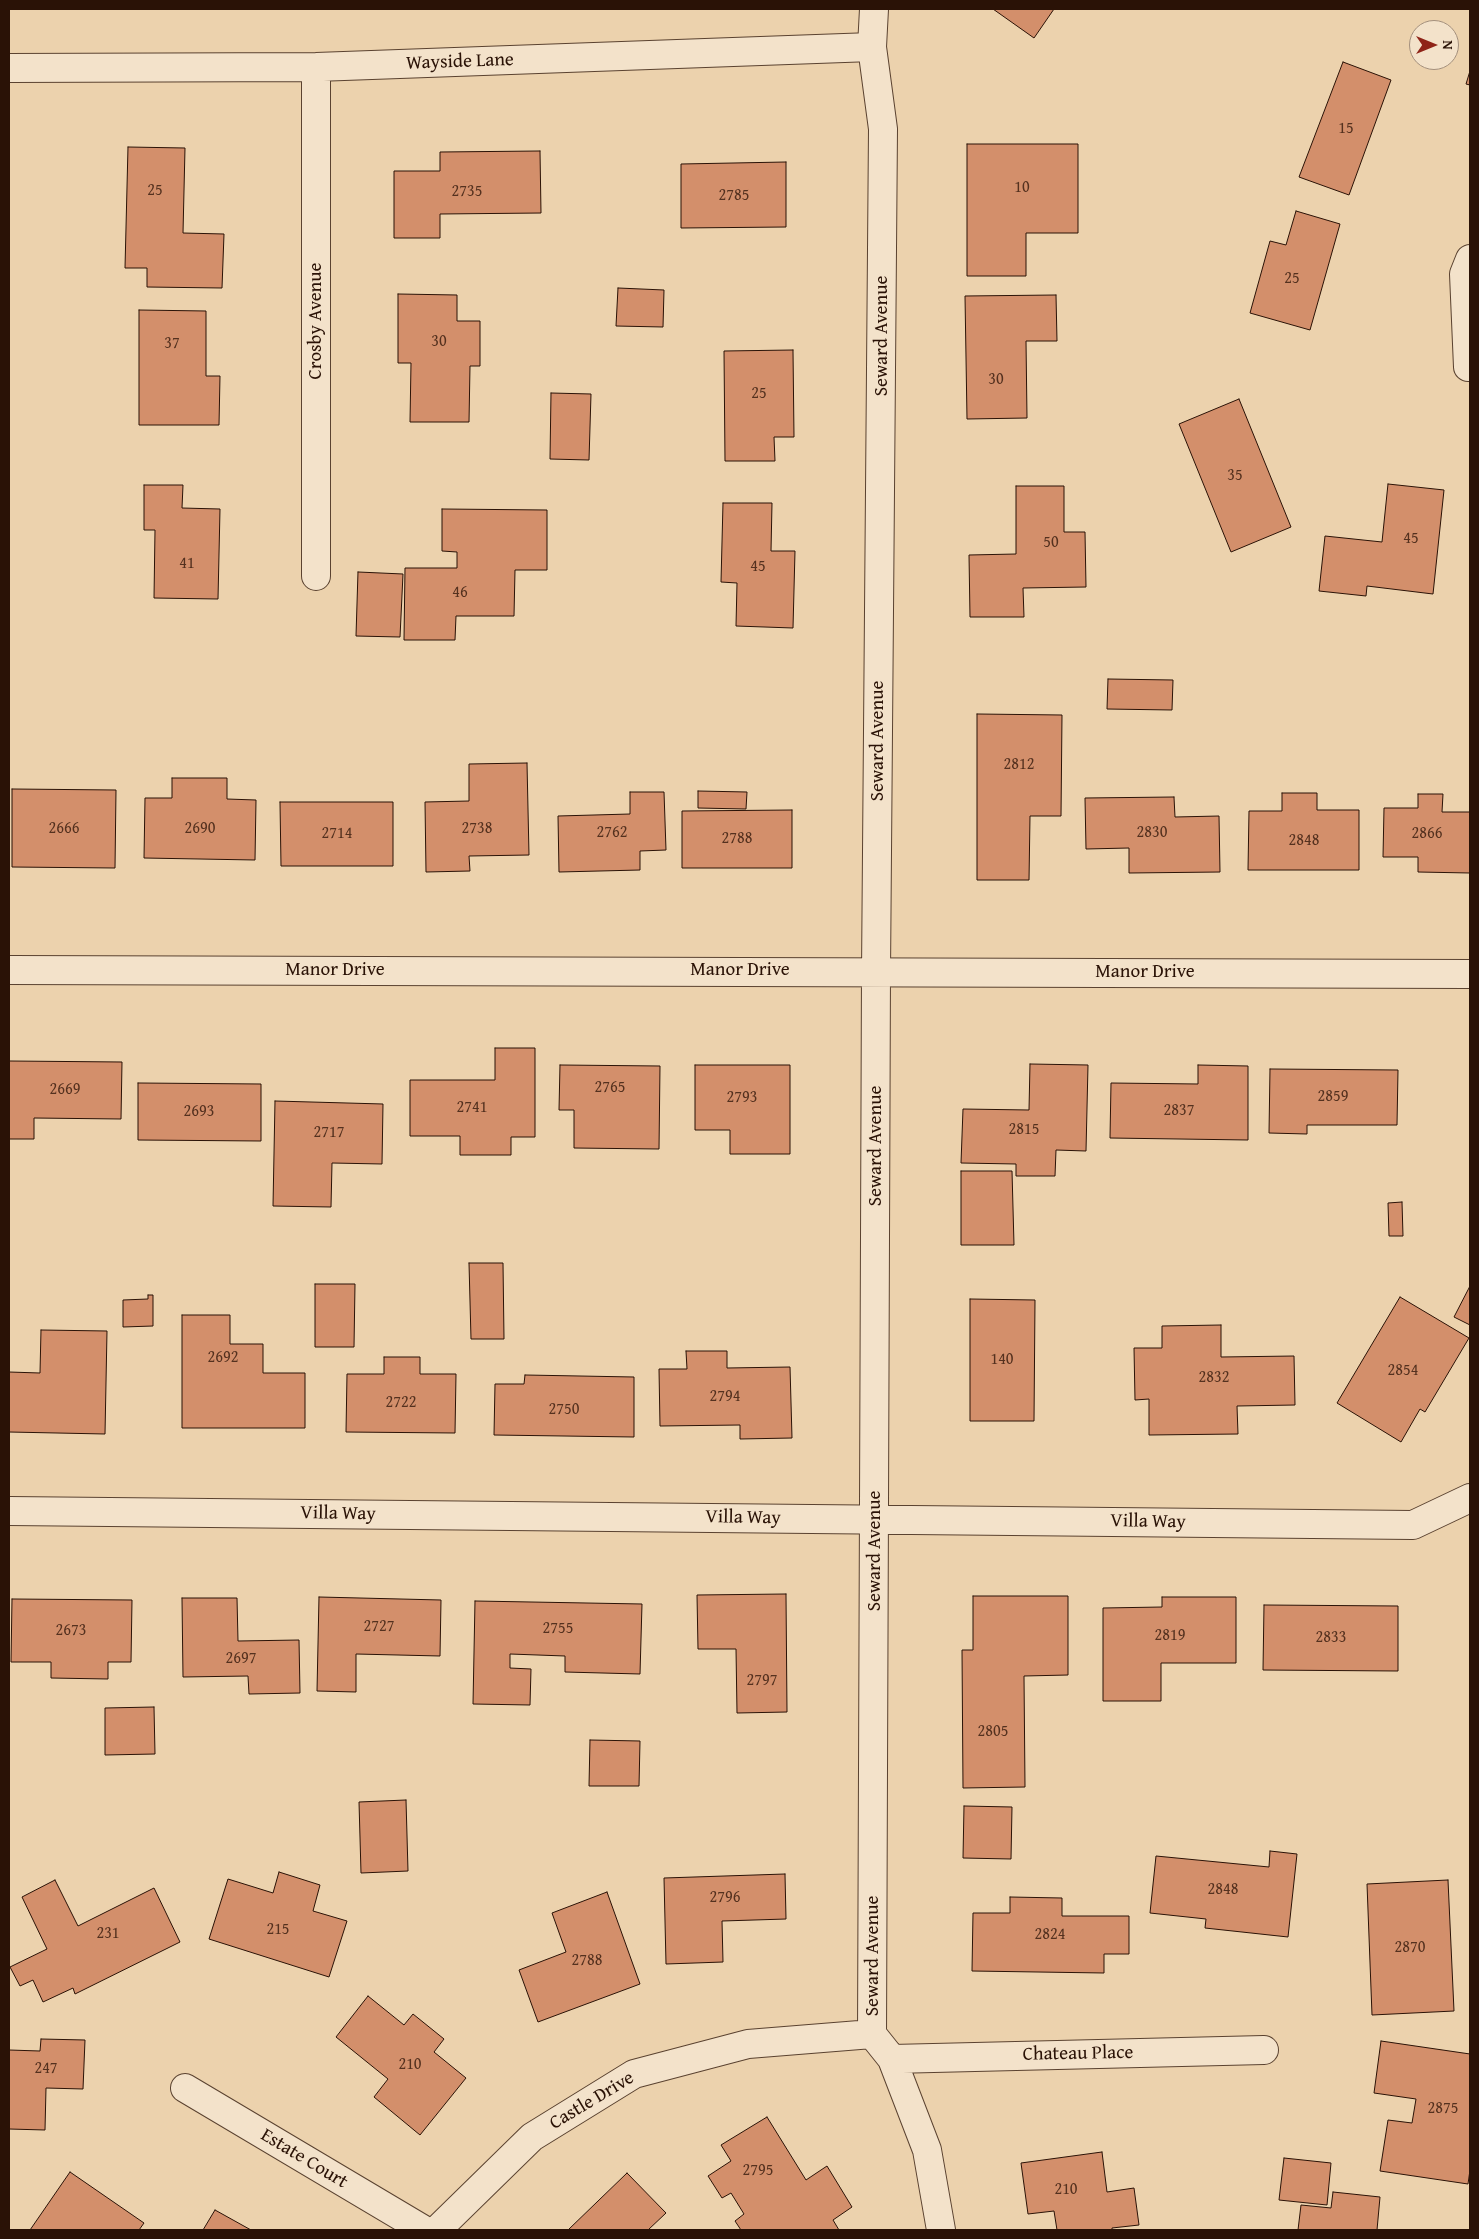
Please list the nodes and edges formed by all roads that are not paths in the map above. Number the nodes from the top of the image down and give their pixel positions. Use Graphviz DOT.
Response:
graph roads {
  1 [pos="874,9"];
  2 [pos="872,47"];
  3 [pos="316,66"];
  4 [pos="9,68"];
  5 [pos="1470,259"];
  6 [pos="1468,367"];
  7 [pos="316,576"];
  8 [pos="9,970"];
  9 [pos="876,971"];
  10 [pos="1470,974"];
  11 [pos="1470,1498"];
  12 [pos="9,1511"];
  13 [pos="875,1519"];
  14 [pos="872,2034"];
  15 [pos="1264,2050"];
  16 [pos="892,2059"];
  17 [pos="185,2088"];
  18 [pos="424,2230"];
  19 [pos="438,2230"];
  20 [pos="941,2230"];
  1 -- 2 [label="street"];
  2 -- 3 [label="street, Wayside Lane"];
  2 -- 9 [label="street, Seward Avenue"];
  3 -- 4 [label="street, Wayside Lane"];
  3 -- 7 [label="street, Crosby Avenue"];
  5 -- 6 [label="street"];
  8 -- 9 [label="street, Manor Drive"];
  9 -- 10 [label="street, Manor Drive"];
  9 -- 13 [label="street, Seward Avenue"];
  11 -- 13 [label="street, Villa Way"];
  12 -- 13 [label="street, Villa Way"];
  13 -- 14 [label="street, Seward Avenue"];
  14 -- 16 [label="street, Seward Avenue"];
  14 -- 19 [label="street, Castle Drive"];
  15 -- 16 [label="street, Chateau Place"];
  16 -- 20 [label="street, Seward Avenue"];
  17 -- 18 [label="street, Estate Court"];
}
